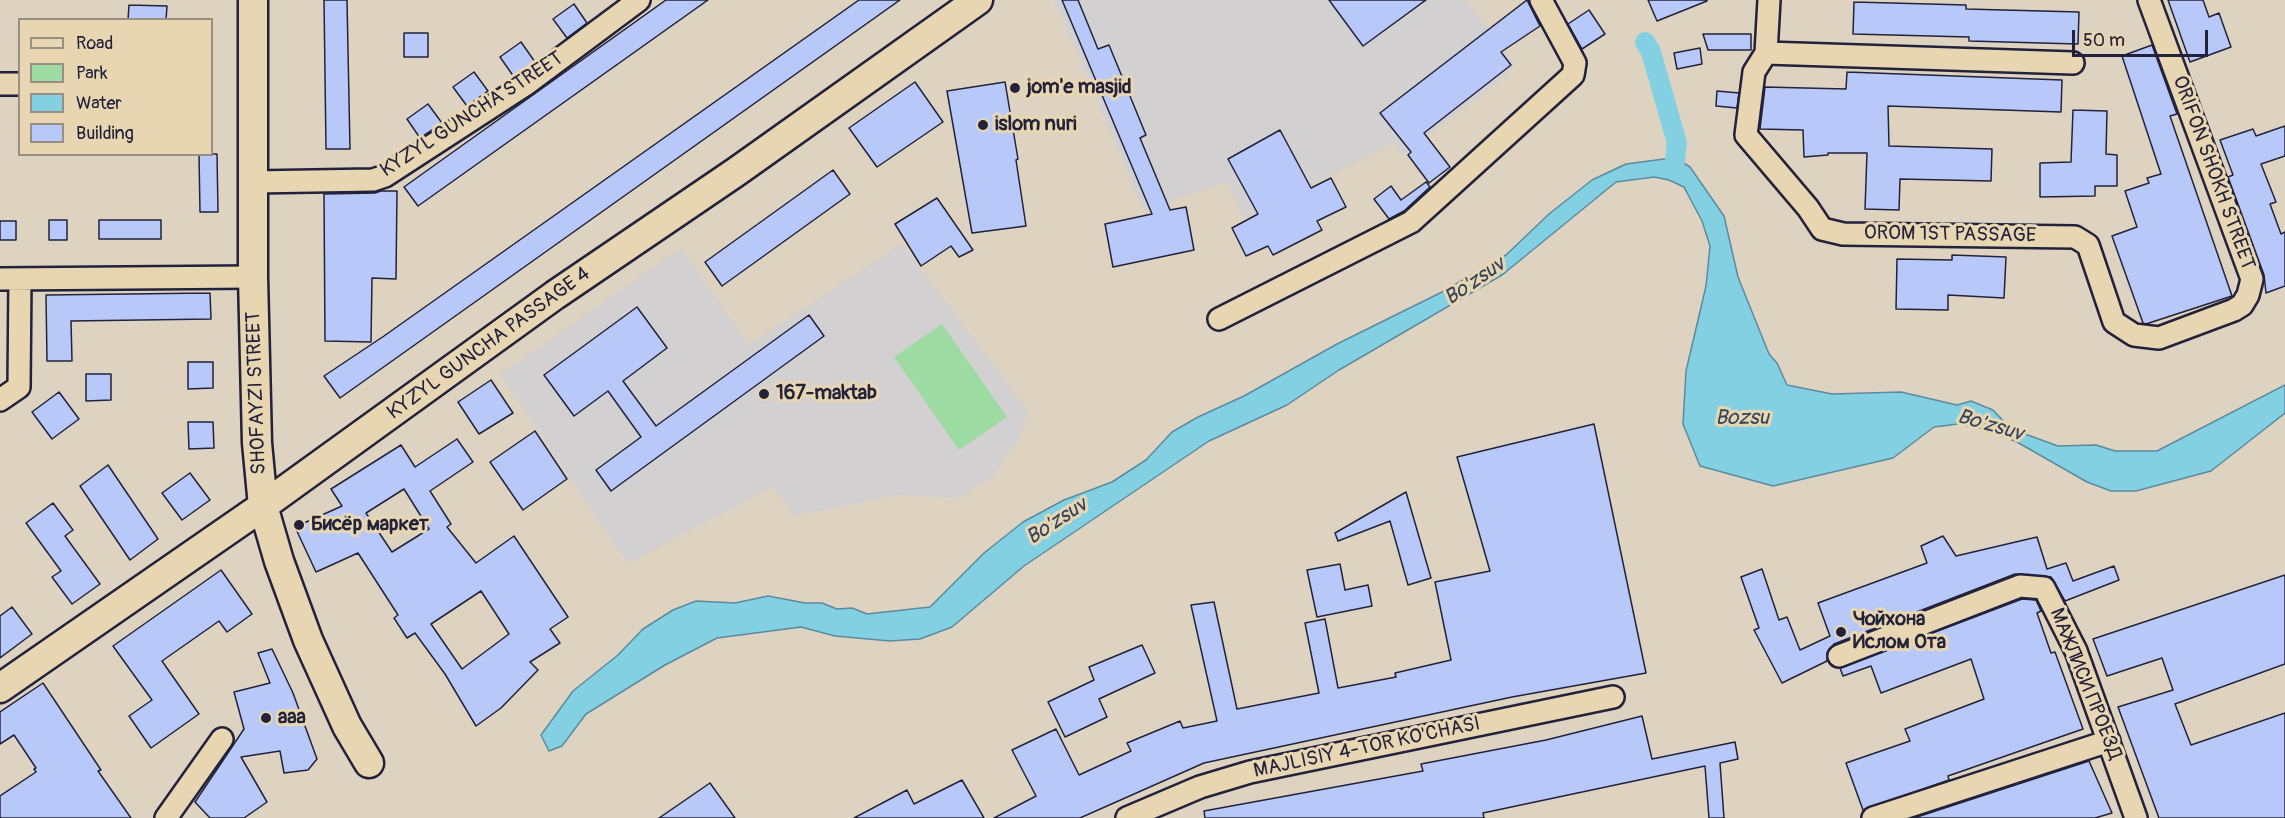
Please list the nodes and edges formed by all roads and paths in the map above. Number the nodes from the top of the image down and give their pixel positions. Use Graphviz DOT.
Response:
graph roads {
  1 [pos="253,0"];
  2 [pos="639,0"];
  3 [pos="978,0"];
  4 [pos="1541,0"];
  5 [pos="1768,0"];
  6 [pos="2149,0"];
  7 [pos="1766,53"];
  8 [pos="2073,63"];
  9 [pos="0,84"];
  10 [pos="18,84"];
  11 [pos="253,182"];
  12 [pos="253,277"];
  13 [pos="10,279"];
  14 [pos="2252,279"];
  15 [pos="1220,319"];
  16 [pos="0,400"];
  17 [pos="263,506"];
  18 [pos="1839,656"];
  19 [pos="0,688"];
  20 [pos="1613,698"];
  21 [pos="222,739"];
  22 [pos="2109,741"];
  23 [pos="369,763"];
  24 [pos="166,818"];
  25 [pos="1127,818"];
  26 [pos="1873,818"];
  27 [pos="2136,818"];
  1 -- 11 [label="street, SHOFAYZI STREET"];
  2 -- 11 [label="street, KYZYL GUNCHA STREET"];
  3 -- 17 [label="street, KYZYL GUNCHA PASSAGE 4"];
  4 -- 15 [label="street"];
  5 -- 7 [label="street, OROM 1ST PASSAGE"];
  6 -- 14 [label="street, ORIFON SHOKH STREET"];
  7 -- 8 [label="street"];
  7 -- 14 [label="street, OROM 1ST PASSAGE"];
  9 -- 10 [label="street"];
  11 -- 12 [label="street, SHOFAYZI STREET"];
  12 -- 13 [label="street"];
  12 -- 17 [label="street, SHOFAYZI STREET"];
  13 -- 16 [label="street"];
  17 -- 19 [label="street, KYZYL GUNCHA PASSAGE 4"];
  17 -- 23 [label="street, SHOFAYZI STREET"];
  18 -- 22 [label="street, МАЖЛИСИ ПРОЕЗД"];
  20 -- 25 [label="street, MAJLISIY 4-TOR KO'CHASI"];
  21 -- 24 [label="street"];
  22 -- 26 [label="street"];
  22 -- 27 [label="street, МАЖЛИСИ ПРОЕЗД"];
}
